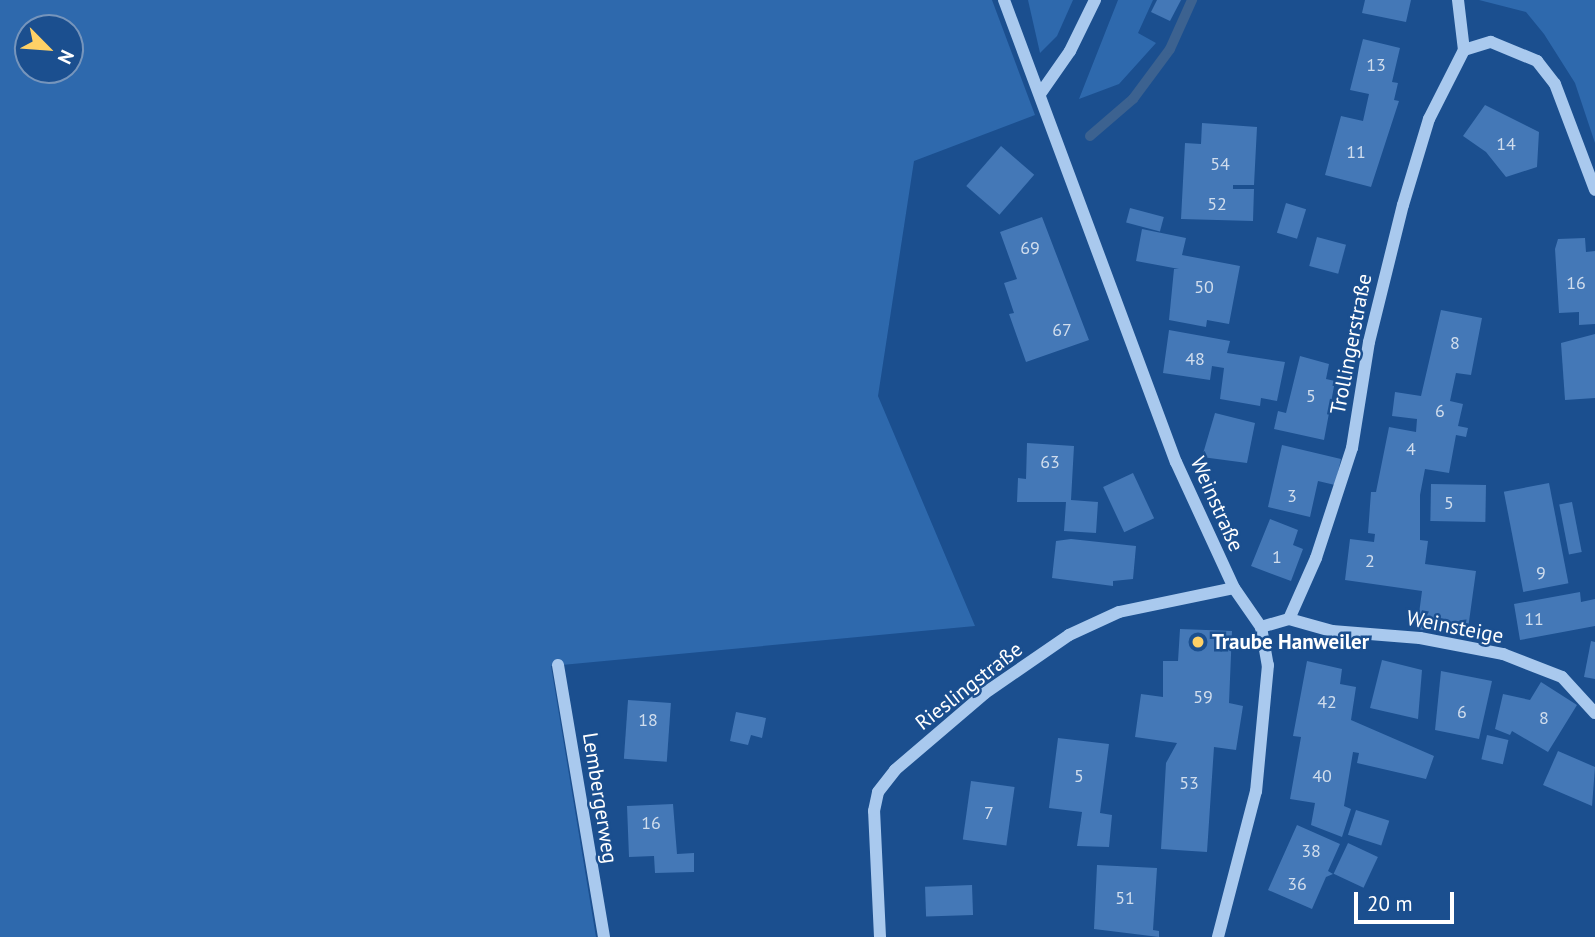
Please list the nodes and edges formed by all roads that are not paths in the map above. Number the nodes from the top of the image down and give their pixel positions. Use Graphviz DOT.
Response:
graph roads {
  1 [pos="1004,0"];
  2 [pos="1095,0"];
  3 [pos="1458,0"];
  4 [pos="1464,50"];
  5 [pos="1040,94"];
  6 [pos="1595,190"];
  7 [pos="1234,588"];
  8 [pos="1289,619"];
  9 [pos="1261,627"];
  10 [pos="558,665"];
  11 [pos="1595,713"];
  12 [pos="604,937"];
  13 [pos="880,937"];
  14 [pos="1218,937"];
  1 -- 5 [label="street, Weinstraße"];
  2 -- 5 [label="street"];
  3 -- 4 [label="street"];
  4 -- 6 [label="street"];
  4 -- 8 [label="street, Trollingerstraße"];
  5 -- 7 [label="street, Weinstraße"];
  7 -- 9 [label="street, Weinstraße"];
  7 -- 13 [label="street, Rieslingstraße"];
  8 -- 9 [label="street"];
  8 -- 11 [label="street, Weinsteige"];
  9 -- 14 [label="street, Weinstraße"];
  10 -- 12 [label="street, Lembergerweg"];
}
